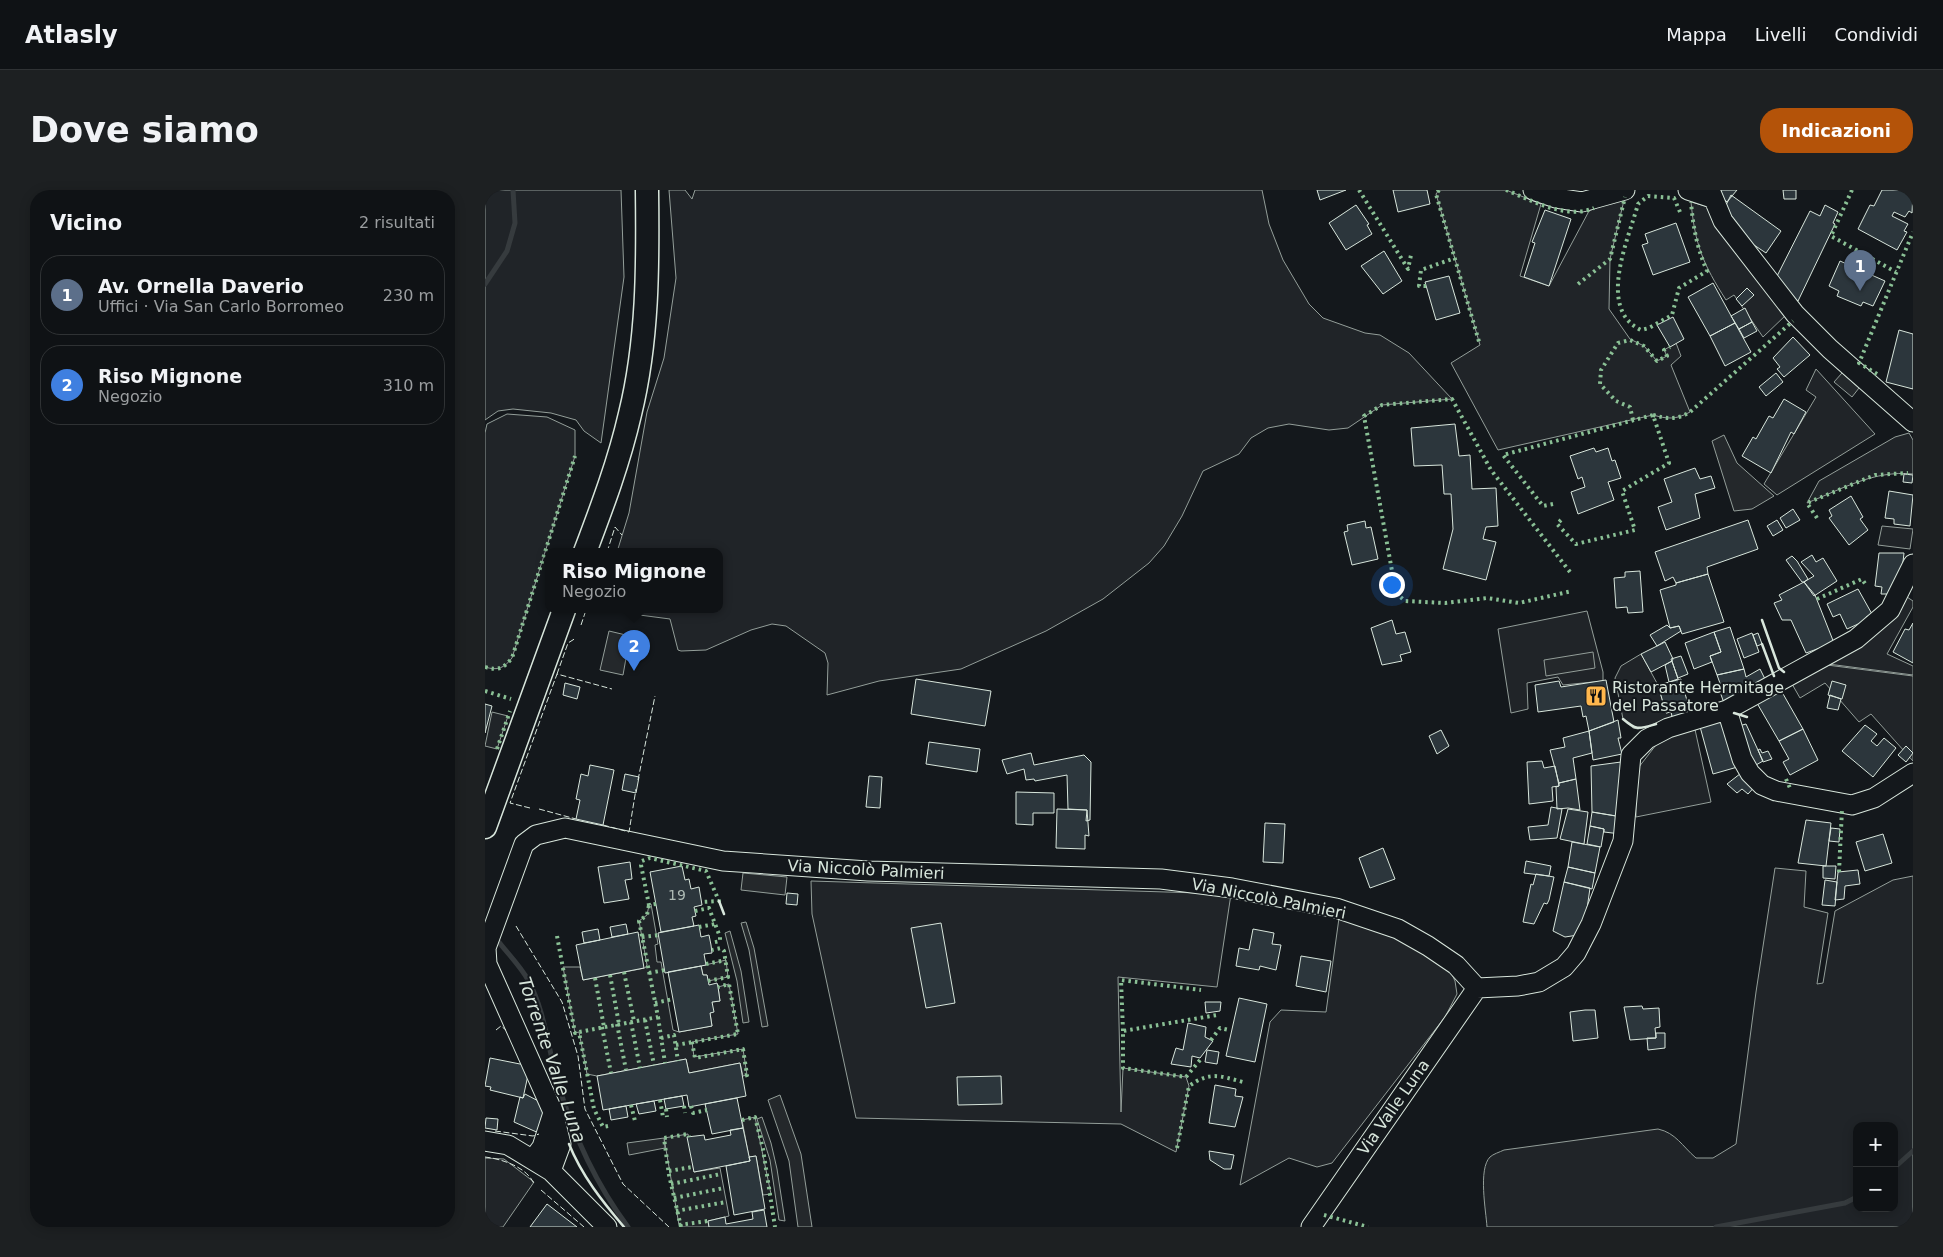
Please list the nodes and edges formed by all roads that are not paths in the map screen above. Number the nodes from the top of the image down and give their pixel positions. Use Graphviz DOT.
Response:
graph roads {
  1 [pos="647,190"];
  2 [pos="1533,190"];
  3 [pos="1625,190"];
  4 [pos="1688,190"];
  5 [pos="1711,194"];
  6 [pos="1913,422"];
  7 [pos="586,548"];
  8 [pos="1913,564"];
  9 [pos="563,613"];
  10 [pos="1727,710"];
  11 [pos="1913,773"];
  12 [pos="485,827"];
  13 [pos="1477,988"];
  14 [pos="553,1112"];
  15 [pos="485,1141"];
  16 [pos="533,1159"];
  17 [pos="551,1172"];
  18 [pos="607,1227"];
  19 [pos="1311,1227"];
  1 -- 7 [label="main road"];
  2 -- 3 [label="street"];
  4 -- 5 [label="street"];
  5 -- 6 [label="street"];
  8 -- 10 [label="street"];
  9 -- 12 [label="main road"];
  10 -- 11 [label="street"];
  10 -- 13 [label="street"];
  13 -- 14 [label="street, Via Niccolò Palmieri"];
  13 -- 19 [label="street, Via Valle Luna"];
  14 -- 16 [label="street"];
  14 -- 17 [label="street, Via Niccolò Palmieri"];
  15 -- 16 [label="street"];
  16 -- 17 [label="street"];
  17 -- 18 [label="street"];
}
